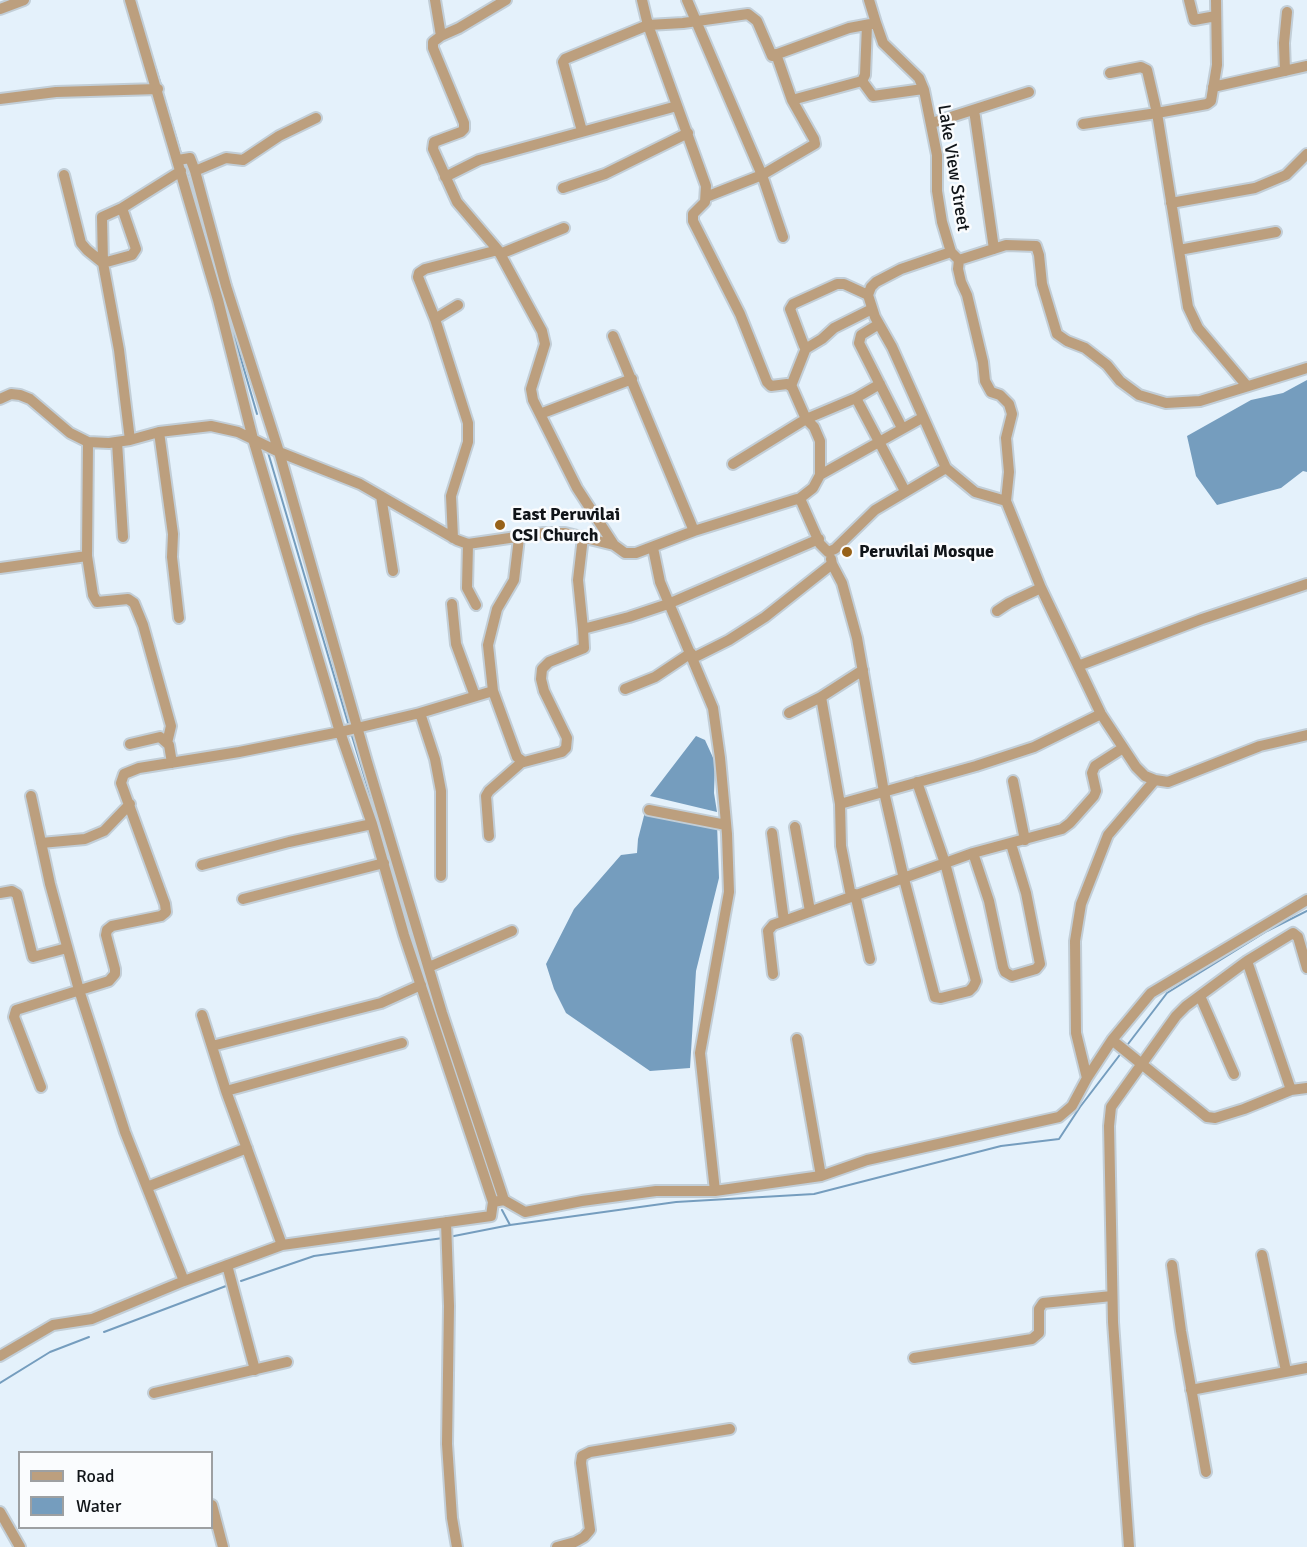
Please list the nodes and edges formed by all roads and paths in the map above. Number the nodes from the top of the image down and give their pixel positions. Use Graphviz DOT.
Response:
graph roads {
  1 [pos="23,0"];
  2 [pos="130,0"];
  3 [pos="435,0"];
  4 [pos="506,0"];
  5 [pos="642,0"];
  6 [pos="687,0"];
  7 [pos="869,0"];
  8 [pos="1189,0"];
  9 [pos="1216,0"];
  10 [pos="0,9"];
  11 [pos="1287,12"];
  12 [pos="1216,16"];
  13 [pos="695,21"];
  14 [pos="872,24"];
  15 [pos="648,25"];
  16 [pos="441,36"];
  17 [pos="776,54"];
  18 [pos="1307,66"];
  19 [pos="1286,71"];
  20 [pos="1110,73"];
  21 [pos="862,81"];
  22 [pos="1213,87"];
  23 [pos="158,89"];
  24 [pos="923,89"];
  25 [pos="1029,92"];
  26 [pos="0,99"];
  27 [pos="792,100"];
  28 [pos="677,106"];
  29 [pos="974,110"];
  30 [pos="1157,113"];
  31 [pos="316,118"];
  32 [pos="932,123"];
  33 [pos="1083,124"];
  34 [pos="582,131"];
  35 [pos="688,133"];
  36 [pos="1307,154"];
  37 [pos="179,165"];
  38 [pos="195,171"];
  39 [pos="64,175"];
  40 [pos="762,175"];
  41 [pos="445,177"];
  42 [pos="563,188"];
  43 [pos="706,197"];
  44 [pos="1171,203"];
  45 [pos="122,208"];
  46 [pos="564,228"];
  47 [pos="1276,232"];
  48 [pos="783,237"];
  49 [pos="994,249"];
  50 [pos="1179,250"];
  51 [pos="499,252"];
  52 [pos="955,256"];
  53 [pos="103,263"];
  54 [pos="868,295"];
  55 [pos="458,305"];
  56 [pos="872,309"];
  57 [pos="435,319"];
  58 [pos="879,324"];
  59 [pos="613,336"];
  60 [pos="806,348"];
  61 [pos="1307,368"];
  62 [pos="632,379"];
  63 [pos="880,384"];
  64 [pos="790,386"];
  65 [pos="1247,386"];
  66 [pos="856,398"];
  67 [pos="0,399"];
  68 [pos="540,414"];
  69 [pos="922,418"];
  70 [pos="806,419"];
  71 [pos="902,428"];
  72 [pos="159,432"];
  73 [pos="253,439"];
  74 [pos="130,440"];
  75 [pos="88,442"];
  76 [pos="117,442"];
  77 [pos="881,442"];
  78 [pos="279,453"];
  79 [pos="733,464"];
  80 [pos="946,468"];
  81 [pos="820,475"];
  82 [pos="905,490"];
  83 [pos="381,496"];
  84 [pos="799,499"];
  85 [pos="1006,501"];
  86 [pos="694,531"];
  87 [pos="123,537"];
  88 [pos="583,537"];
  89 [pos="453,538"];
  90 [pos="519,538"];
  91 [pos="819,539"];
  92 [pos="468,544"];
  93 [pos="614,545"];
  94 [pos="653,548"];
  95 [pos="828,552"];
  96 [pos="87,556"];
  97 [pos="832,564"];
  98 [pos="0,568"];
  99 [pos="393,571"];
  100 [pos="1307,584"];
  101 [pos="1041,588"];
  102 [pos="452,604"];
  103 [pos="668,604"];
  104 [pos="477,605"];
  105 [pos="997,611"];
  106 [pos="179,618"];
  107 [pos="583,629"];
  108 [pos="692,656"];
  109 [pos="1078,666"];
  110 [pos="863,670"];
  111 [pos="625,689"];
  112 [pos="493,691"];
  113 [pos="475,696"];
  114 [pos="821,697"];
  115 [pos="420,713"];
  116 [pos="789,713"];
  117 [pos="1101,714"];
  118 [pos="358,727"];
  119 [pos="340,732"];
  120 [pos="1307,735"];
  121 [pos="167,743"];
  122 [pos="130,744"];
  123 [pos="1123,748"];
  124 [pos="172,762"];
  125 [pos="522,762"];
  126 [pos="1155,780"];
  127 [pos="1013,781"];
  128 [pos="917,783"];
  129 [pos="884,792"];
  130 [pos="32,796"];
  131 [pos="130,804"];
  132 [pos="840,804"];
  133 [pos="649,810"];
  134 [pos="372,824"];
  135 [pos="726,825"];
  136 [pos="795,827"];
  137 [pos="772,833"];
  138 [pos="489,836"];
  139 [pos="1025,840"];
  140 [pos="41,843"];
  141 [pos="1011,844"];
  142 [pos="973,853"];
  143 [pos="384,863"];
  144 [pos="945,863"];
  145 [pos="202,865"];
  146 [pos="441,876"];
  147 [pos="904,879"];
  148 [pos="0,892"];
  149 [pos="853,895"];
  150 [pos="243,899"];
  151 [pos="1307,900"];
  152 [pos="810,911"];
  153 [pos="784,921"];
  154 [pos="512,931"];
  155 [pos="67,948"];
  156 [pos="870,959"];
  157 [pos="1246,961"];
  158 [pos="429,967"];
  159 [pos="1307,968"];
  160 [pos="773,974"];
  161 [pos="421,985"];
  162 [pos="79,990"];
  163 [pos="1200,996"];
  164 [pos="202,1016"];
  165 [pos="797,1039"];
  166 [pos="402,1043"];
  167 [pos="1116,1043"];
  168 [pos="212,1046"];
  169 [pos="1141,1064"];
  170 [pos="1234,1074"];
  171 [pos="1087,1078"];
  172 [pos="41,1086"];
  173 [pos="1307,1088"];
  174 [pos="226,1090"];
  175 [pos="1291,1090"];
  176 [pos="247,1148"];
  177 [pos="821,1176"];
  178 [pos="147,1187"];
  179 [pos="715,1191"];
  180 [pos="499,1201"];
  181 [pos="446,1222"];
  182 [pos="282,1245"];
  183 [pos="1262,1255"];
  184 [pos="227,1265"];
  185 [pos="1172,1265"];
  186 [pos="184,1281"];
  187 [pos="1112,1296"];
  188 [pos="0,1356"];
  189 [pos="914,1358"];
  190 [pos="287,1362"];
  191 [pos="1307,1368"];
  192 [pos="255,1370"];
  193 [pos="1286,1371"];
  194 [pos="1191,1390"];
  195 [pos="154,1393"];
  196 [pos="730,1429"];
  197 [pos="1206,1472"];
  198 [pos="213,1508"];
  199 [pos="0,1512"];
  200 [pos="20,1547"];
  201 [pos="224,1547"];
  202 [pos="457,1547"];
  203 [pos="557,1547"];
  204 [pos="1129,1547"];
  1 -- 10 [label="street"];
  2 -- 23 [label="street"];
  3 -- 16 [label="street"];
  4 -- 16 [label="street"];
  5 -- 15 [label="street"];
  6 -- 13 [label="street"];
  7 -- 14 [label="street"];
  8 -- 12 [label="street"];
  9 -- 12 [label="street"];
  11 -- 19 [label="street"];
  12 -- 22 [label="street"];
  13 -- 15 [label="street"];
  13 -- 17 [label="street"];
  13 -- 40 [label="street"];
  14 -- 17 [label="street"];
  14 -- 21 [label="street"];
  14 -- 24 [label="street, Lake View Street"];
  15 -- 28 [label="street"];
  15 -- 34 [label="street"];
  16 -- 41 [label="street"];
  17 -- 27 [label="street"];
  18 -- 19 [label="street"];
  19 -- 22 [label="street"];
  20 -- 30 [label="street"];
  21 -- 24 [label="street"];
  21 -- 27 [label="street"];
  22 -- 30 [label="street"];
  23 -- 26 [label="street"];
  23 -- 37 [label="street"];
  24 -- 32 [label="street, Lake View Street"];
  25 -- 29 [label="street"];
  27 -- 40 [label="street"];
  28 -- 34 [label="street"];
  28 -- 35 [label="street"];
  29 -- 32 [label="street"];
  29 -- 49 [label="street"];
  30 -- 33 [label="street"];
  30 -- 44 [label="street"];
  31 -- 38 [label="street"];
  32 -- 52 [label="street, Lake View Street"];
  34 -- 41 [label="street"];
  35 -- 42 [label="street"];
  35 -- 43 [label="street"];
  36 -- 44 [label="street"];
  37 -- 38 [label="street"];
  37 -- 45 [label="street"];
  37 -- 73 [label="street"];
  38 -- 78 [label="street"];
  39 -- 53 [label="street"];
  40 -- 43 [label="street"];
  40 -- 48 [label="street"];
  41 -- 51 [label="street"];
  43 -- 64 [label="street"];
  44 -- 50 [label="street"];
  45 -- 53 [label="street"];
  45 -- 53 [label="street"];
  46 -- 51 [label="street"];
  47 -- 50 [label="street"];
  49 -- 52 [label="street, Lake View Street"];
  49 -- 65 [label="street, Lake View Street"];
  50 -- 65 [label="street"];
  51 -- 57 [label="street"];
  51 -- 68 [label="street"];
  52 -- 54 [label="street"];
  52 -- 85 [label="street"];
  53 -- 74 [label="street"];
  54 -- 56 [label="street"];
  54 -- 60 [label="street"];
  55 -- 57 [label="street"];
  56 -- 58 [label="street"];
  56 -- 60 [label="street"];
  57 -- 89 [label="street"];
  58 -- 63 [label="street"];
  58 -- 69 [label="street"];
  59 -- 62 [label="street"];
  60 -- 64 [label="street"];
  61 -- 65 [label="street"];
  62 -- 68 [label="street"];
  62 -- 86 [label="street"];
  63 -- 66 [label="street"];
  63 -- 71 [label="street"];
  64 -- 70 [label="street"];
  66 -- 70 [label="street"];
  66 -- 77 [label="street"];
  67 -- 75 [label="street"];
  68 -- 93 [label="street"];
  69 -- 71 [label="street"];
  69 -- 80 [label="street"];
  70 -- 79 [label="street"];
  70 -- 81 [label="street"];
  71 -- 77 [label="street"];
  72 -- 73 [label="street"];
  72 -- 74 [label="street"];
  72 -- 106 [label="street"];
  73 -- 78 [label="street"];
  73 -- 119 [label="street"];
  74 -- 76 [label="street"];
  75 -- 76 [label="street"];
  75 -- 96 [label="street"];
  76 -- 87 [label="street"];
  77 -- 81 [label="street"];
  77 -- 82 [label="street"];
  78 -- 83 [label="street"];
  78 -- 118 [label="street"];
  80 -- 82 [label="street"];
  80 -- 85 [label="street"];
  81 -- 84 [label="street"];
  82 -- 95 [label="street"];
  83 -- 89 [label="street"];
  83 -- 99 [label="street"];
  84 -- 86 [label="street"];
  84 -- 91 [label="street"];
  85 -- 101 [label="street"];
  86 -- 94 [label="street"];
  88 -- 90 [label="street"];
  88 -- 93 [label="street"];
  88 -- 107 [label="street"];
  89 -- 92 [label="street"];
  90 -- 92 [label="street"];
  90 -- 112 [label="street"];
  91 -- 95 [label="street"];
  91 -- 103 [label="street"];
  92 -- 104 [label="street"];
  93 -- 94 [label="street"];
  94 -- 103 [label="street"];
  95 -- 97 [label="street"];
  96 -- 98 [label="street"];
  96 -- 121 [label="street"];
  97 -- 108 [label="street"];
  97 -- 110 [label="street"];
  100 -- 109 [label="street"];
  101 -- 105 [label="street"];
  101 -- 109 [label="street"];
  102 -- 113 [label="street"];
  103 -- 107 [label="street"];
  103 -- 108 [label="street"];
  107 -- 125 [label="street"];
  108 -- 111 [label="street"];
  108 -- 135 [label="street"];
  109 -- 117 [label="street"];
  110 -- 114 [label="street"];
  110 -- 129 [label="street"];
  112 -- 113 [label="street"];
  112 -- 125 [label="street"];
  113 -- 115 [label="street"];
  114 -- 116 [label="street"];
  114 -- 132 [label="street"];
  115 -- 118 [label="street"];
  115 -- 146 [label="street"];
  117 -- 123 [label="street"];
  117 -- 128 [label="street"];
  118 -- 119 [label="street"];
  118 -- 158 [label="street"];
  119 -- 124 [label="street"];
  119 -- 134 [label="street"];
  120 -- 126 [label="street"];
  121 -- 122 [label="street"];
  121 -- 124 [label="street"];
  123 -- 126 [label="street"];
  123 -- 139 [label="street"];
  124 -- 131 [label="street"];
  125 -- 138 [label="street"];
  126 -- 171 [label="street"];
  127 -- 139 [label="street"];
  128 -- 129 [label="street"];
  128 -- 144 [label="street"];
  129 -- 132 [label="street"];
  129 -- 147 [label="street"];
  130 -- 140 [label="street"];
  131 -- 140 [label="street"];
  131 -- 162 [label="street"];
  132 -- 149 [label="street"];
  133 -- 135 [label="street"];
  134 -- 143 [label="street"];
  134 -- 145 [label="street"];
  135 -- 179 [label="street"];
  136 -- 152 [label="street"];
  137 -- 153 [label="street"];
  139 -- 141 [label="street"];
  140 -- 155 [label="street"];
  141 -- 142 [label="street"];
  141 -- 142 [label="street"];
  142 -- 144 [label="street"];
  143 -- 150 [label="street"];
  143 -- 161 [label="street"];
  144 -- 147 [label="street"];
  144 -- 147 [label="street"];
  147 -- 149 [label="street"];
  148 -- 155 [label="street"];
  149 -- 152 [label="street"];
  149 -- 156 [label="street"];
  151 -- 167 [label="street"];
  152 -- 153 [label="street"];
  153 -- 160 [label="street"];
  154 -- 158 [label="street"];
  155 -- 162 [label="street"];
  157 -- 159 [label="street"];
  157 -- 163 [label="street"];
  157 -- 175 [label="street"];
  158 -- 180 [label="street"];
  161 -- 168 [label="street"];
  161 -- 180 [label="street"];
  162 -- 172 [label="street"];
  162 -- 178 [label="street"];
  163 -- 169 [label="street"];
  163 -- 170 [label="street"];
  164 -- 168 [label="street"];
  165 -- 177 [label="street"];
  166 -- 174 [label="street"];
  167 -- 169 [label="street"];
  167 -- 171 [label="street"];
  168 -- 174 [label="street"];
  169 -- 175 [label="street"];
  169 -- 187 [label="street"];
  171 -- 177 [label="street"];
  173 -- 175 [label="street"];
  174 -- 176 [label="street"];
  176 -- 178 [label="street"];
  176 -- 182 [label="street"];
  177 -- 179 [label="street"];
  178 -- 186 [label="street"];
  179 -- 180 [label="street"];
  180 -- 181 [label="street"];
  181 -- 182 [label="street"];
  181 -- 202 [label="street"];
  182 -- 184 [label="street"];
  183 -- 193 [label="street"];
  184 -- 186 [label="street"];
  184 -- 192 [label="street"];
  185 -- 194 [label="street"];
  186 -- 188 [label="street"];
  187 -- 189 [label="street"];
  187 -- 204 [label="street"];
  190 -- 192 [label="street"];
  191 -- 193 [label="street"];
  192 -- 195 [label="street"];
  193 -- 194 [label="street"];
  194 -- 197 [label="street"];
  196 -- 203 [label="street"];
  198 -- 201 [label="street"];
  199 -- 200 [label="street"];
}
